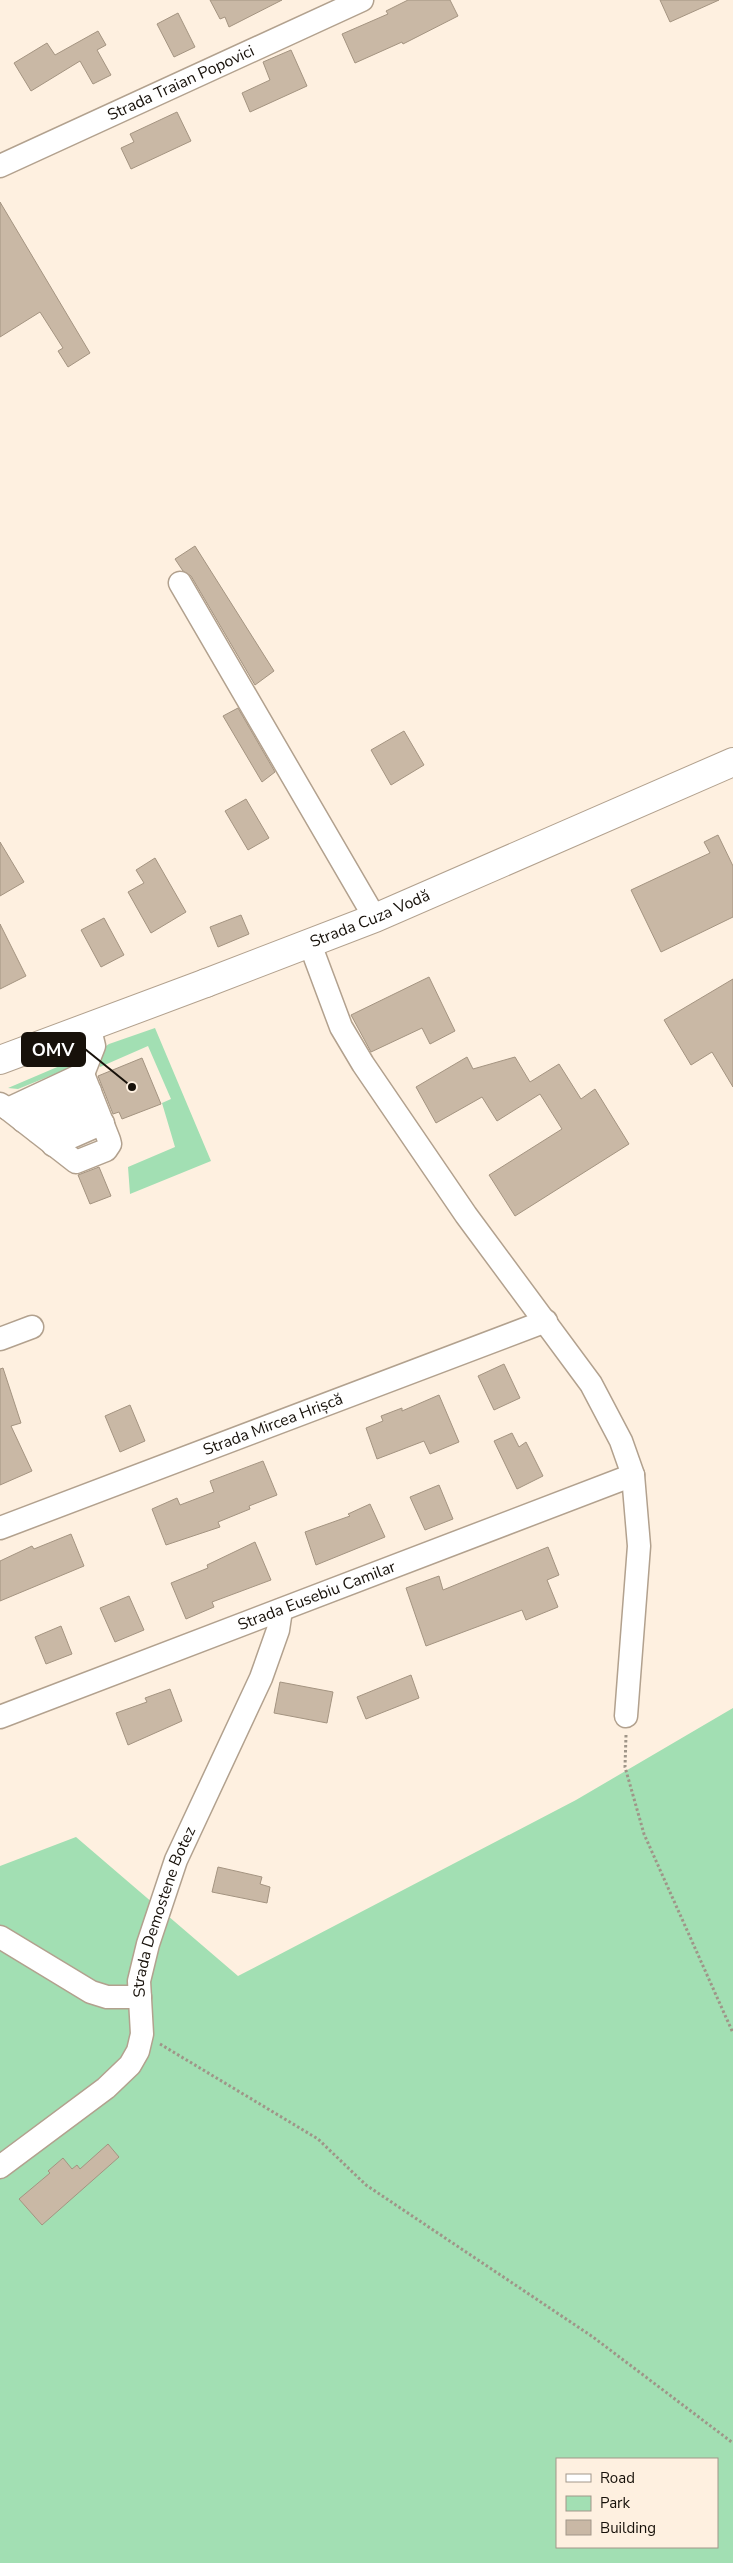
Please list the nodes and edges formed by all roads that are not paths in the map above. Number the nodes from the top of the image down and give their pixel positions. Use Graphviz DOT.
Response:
graph roads {
  1 [pos="362,0"];
  2 [pos="0,166"];
  3 [pos="180,583"];
  4 [pos="733,762"];
  5 [pos="375,918"];
  6 [pos="310,944"];
  7 [pos="89,1025"];
  8 [pos="0,1060"];
  9 [pos="93,1098"];
  10 [pos="24,1122"];
  11 [pos="546,1321"];
  12 [pos="32,1327"];
  13 [pos="0,1339"];
  14 [pos="633,1475"];
  15 [pos="0,1528"];
  16 [pos="281,1610"];
  17 [pos="626,1716"];
  18 [pos="0,1717"];
  19 [pos="0,1937"];
  20 [pos="140,1997"];
  21 [pos="0,2167"];
  1 -- 2 [label="street, Strada Traian Popovici"];
  3 -- 5 [label="street"];
  4 -- 5 [label="main road, Strada Cuza Vodă"];
  5 -- 6 [label="main road, Strada Cuza Vodă"];
  6 -- 7 [label="main road, Strada Cuza Vodă"];
  6 -- 11 [label="street"];
  7 -- 8 [label="main road, Strada Cuza Vodă"];
  7 -- 9 [label="street"];
  9 -- 10 [label="street"];
  9 -- 10 [label="street"];
  9 -- 10 [label="street"];
  11 -- 14 [label="street"];
  11 -- 15 [label="street, Strada Mircea Hrișcă"];
  12 -- 13 [label="street"];
  14 -- 16 [label="street, Strada Eusebiu Camilar"];
  14 -- 17 [label="street"];
  16 -- 18 [label="street, Strada Eusebiu Camilar"];
  16 -- 20 [label="street, Strada Demostene Botez"];
  19 -- 20 [label="street"];
  20 -- 21 [label="street, Strada Demostene Botez"];
}
